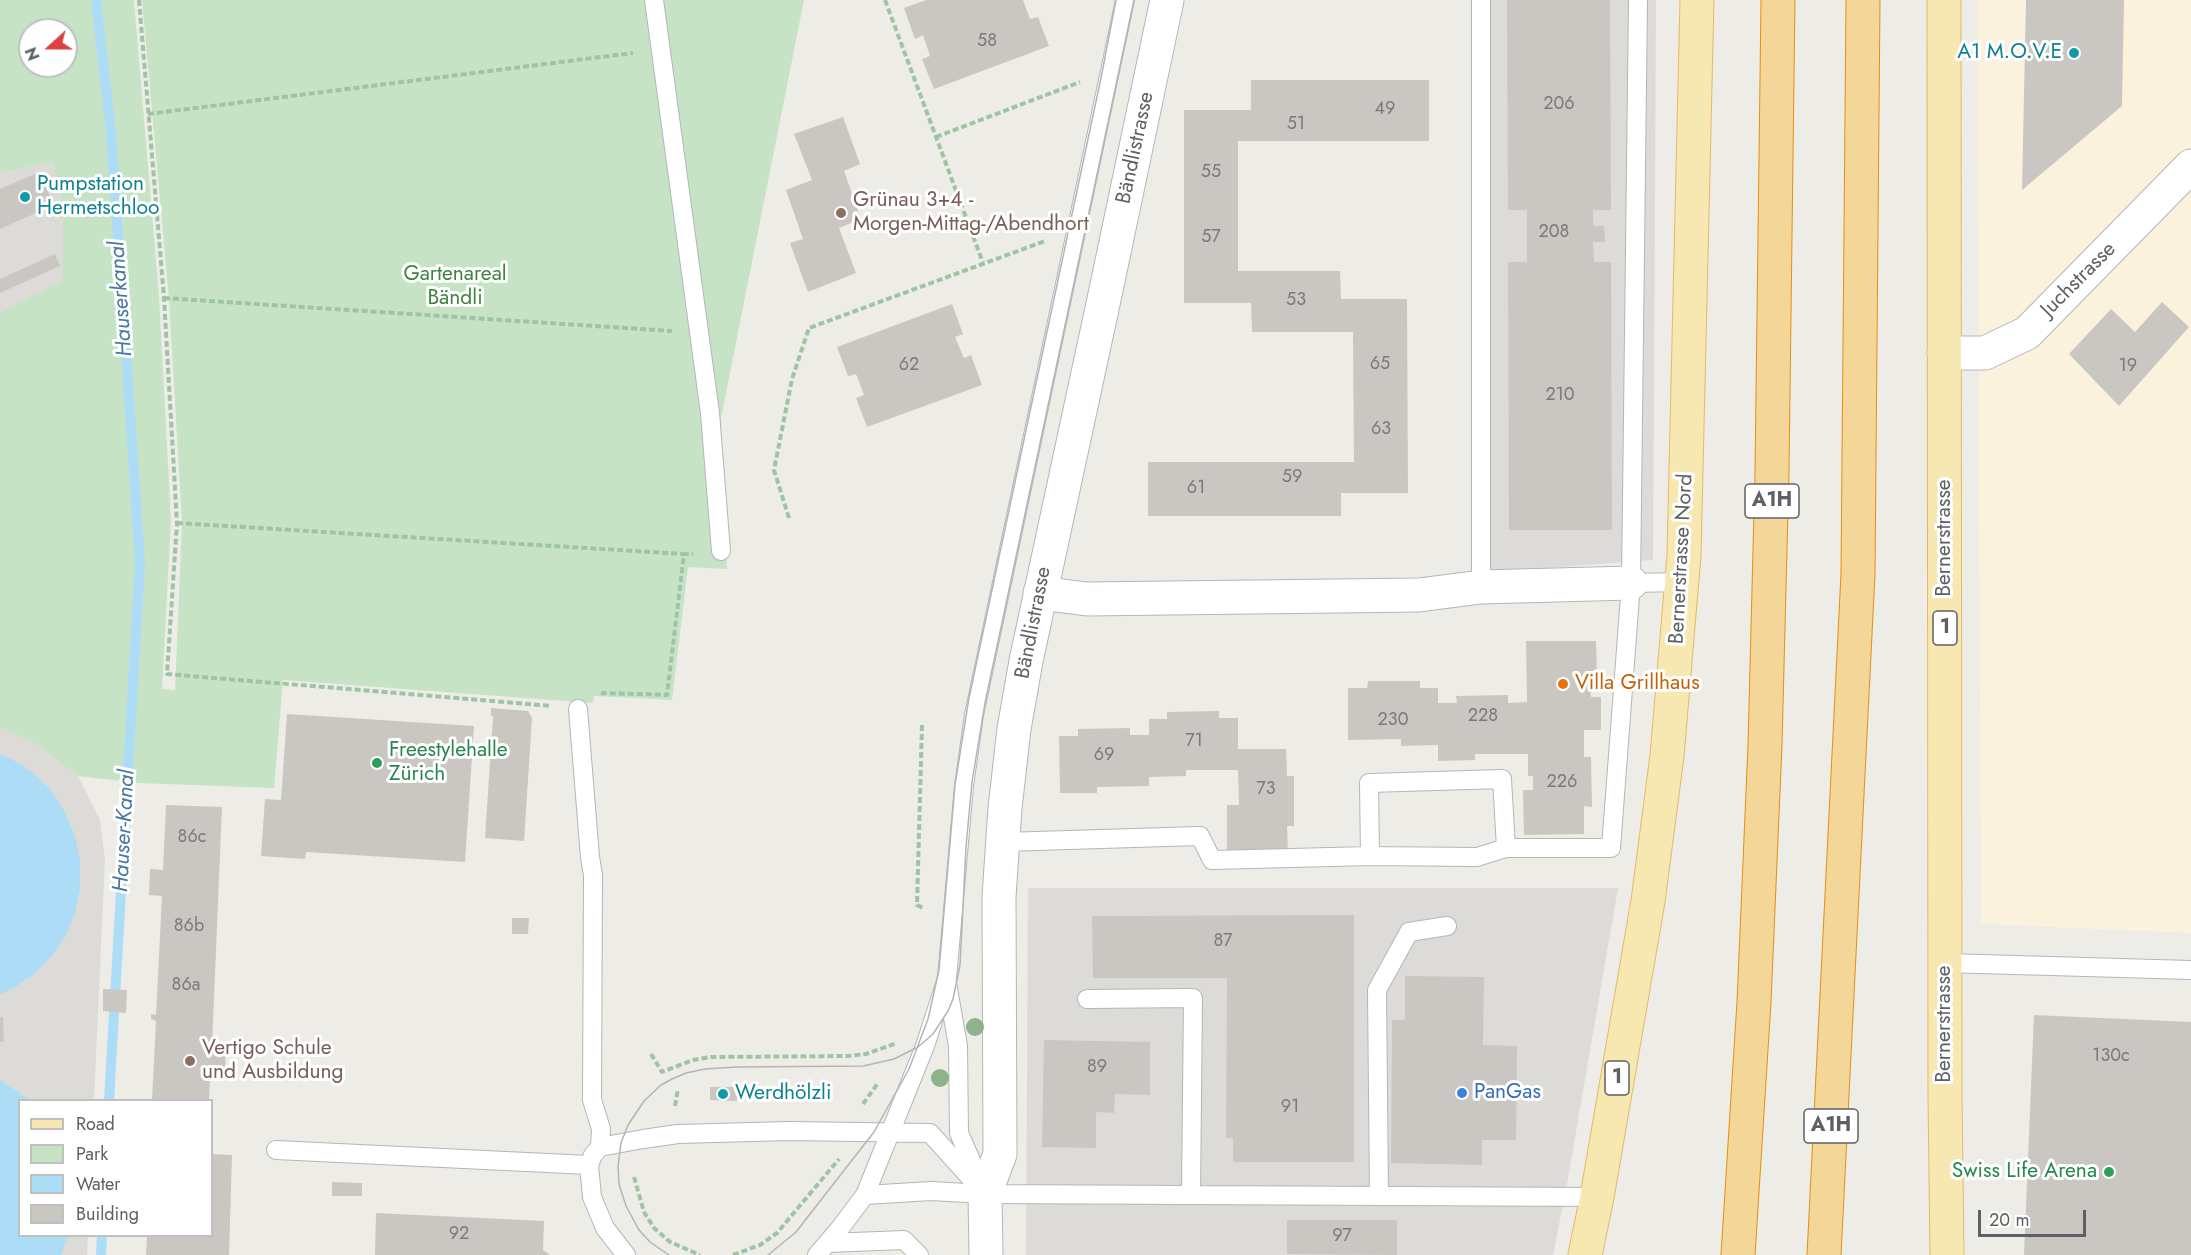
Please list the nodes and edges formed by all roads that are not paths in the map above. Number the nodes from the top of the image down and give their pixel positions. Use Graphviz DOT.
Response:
graph roads {
  1 [pos="654,0"];
  2 [pos="1125,0"];
  3 [pos="1167,0"];
  4 [pos="1481,0"];
  5 [pos="1638,0"];
  6 [pos="1697,0"];
  7 [pos="1778,0"];
  8 [pos="1863,0"];
  9 [pos="1944,0"];
  10 [pos="2191,166"];
  11 [pos="1944,353"];
  12 [pos="721,551"];
  13 [pos="1683,582"];
  14 [pos="1631,583"];
  15 [pos="1481,587"];
  16 [pos="1040,593"];
  17 [pos="578,709"];
  18 [pos="1003,842"];
  19 [pos="1506,848"];
  20 [pos="1370,856"];
  21 [pos="1447,926"];
  22 [pos="1961,964"];
  23 [pos="2191,970"];
  24 [pos="947,978"];
  25 [pos="1087,999"];
  26 [pos="890,1131"];
  27 [pos="600,1147"];
  28 [pos="276,1150"];
  29 [pos="590,1165"];
  30 [pos="985,1194"];
  31 [pos="865,1195"];
  32 [pos="1191,1195"];
  33 [pos="1379,1196"];
  34 [pos="1597,1197"];
  35 [pos="822,1249"];
  36 [pos="626,1255"];
  37 [pos="920,1255"];
  38 [pos="986,1255"];
  39 [pos="1585,1255"];
  40 [pos="1738,1255"];
  41 [pos="1824,1255"];
  42 [pos="1947,1255"];
  1 -- 12 [label="lane"];
  2 -- 24 [label="lane"];
  3 -- 16 [label="street, Bändlistrasse"];
  4 -- 15 [label="lane"];
  5 -- 14 [label="lane"];
  6 -- 13 [label="main road, Bernerstrasse Nord / 1"];
  7 -- 40 [label="highway, A1H"];
  8 -- 41 [label="highway, A1H"];
  9 -- 11 [label="main road, Bernerstrasse / 1"];
  10 -- 11 [label="street, Juchstrasse"];
  11 -- 22 [label="main road, Bernerstrasse / 1"];
  13 -- 14 [label="lane"];
  13 -- 34 [label="main road, Bernerstrasse Nord / 1"];
  14 -- 15 [label="street"];
  14 -- 19 [label="lane"];
  15 -- 16 [label="street"];
  16 -- 18 [label="street, Bändlistrasse"];
  17 -- 27 [label="lane"];
  18 -- 20 [label="lane"];
  18 -- 30 [label="street, Bändlistrasse"];
  19 -- 20 [label="lane"];
  19 -- 20 [label="lane"];
  21 -- 33 [label="lane"];
  22 -- 23 [label="lane"];
  22 -- 42 [label="main road, Bernerstrasse / 1"];
  24 -- 26 [label="lane"];
  24 -- 30 [label="lane"];
  25 -- 32 [label="lane"];
  26 -- 27 [label="lane"];
  26 -- 30 [label="lane"];
  26 -- 31 [label="lane"];
  27 -- 29 [label="lane"];
  28 -- 29 [label="lane"];
  29 -- 36 [label="lane"];
  30 -- 31 [label="lane"];
  30 -- 32 [label="lane"];
  30 -- 38 [label="street, Bändlistrasse"];
  31 -- 35 [label="lane"];
  32 -- 33 [label="lane"];
  33 -- 34 [label="lane"];
  34 -- 39 [label="main road, Bernerstrasse Nord / 1"];
  35 -- 37 [label="lane"];
}
